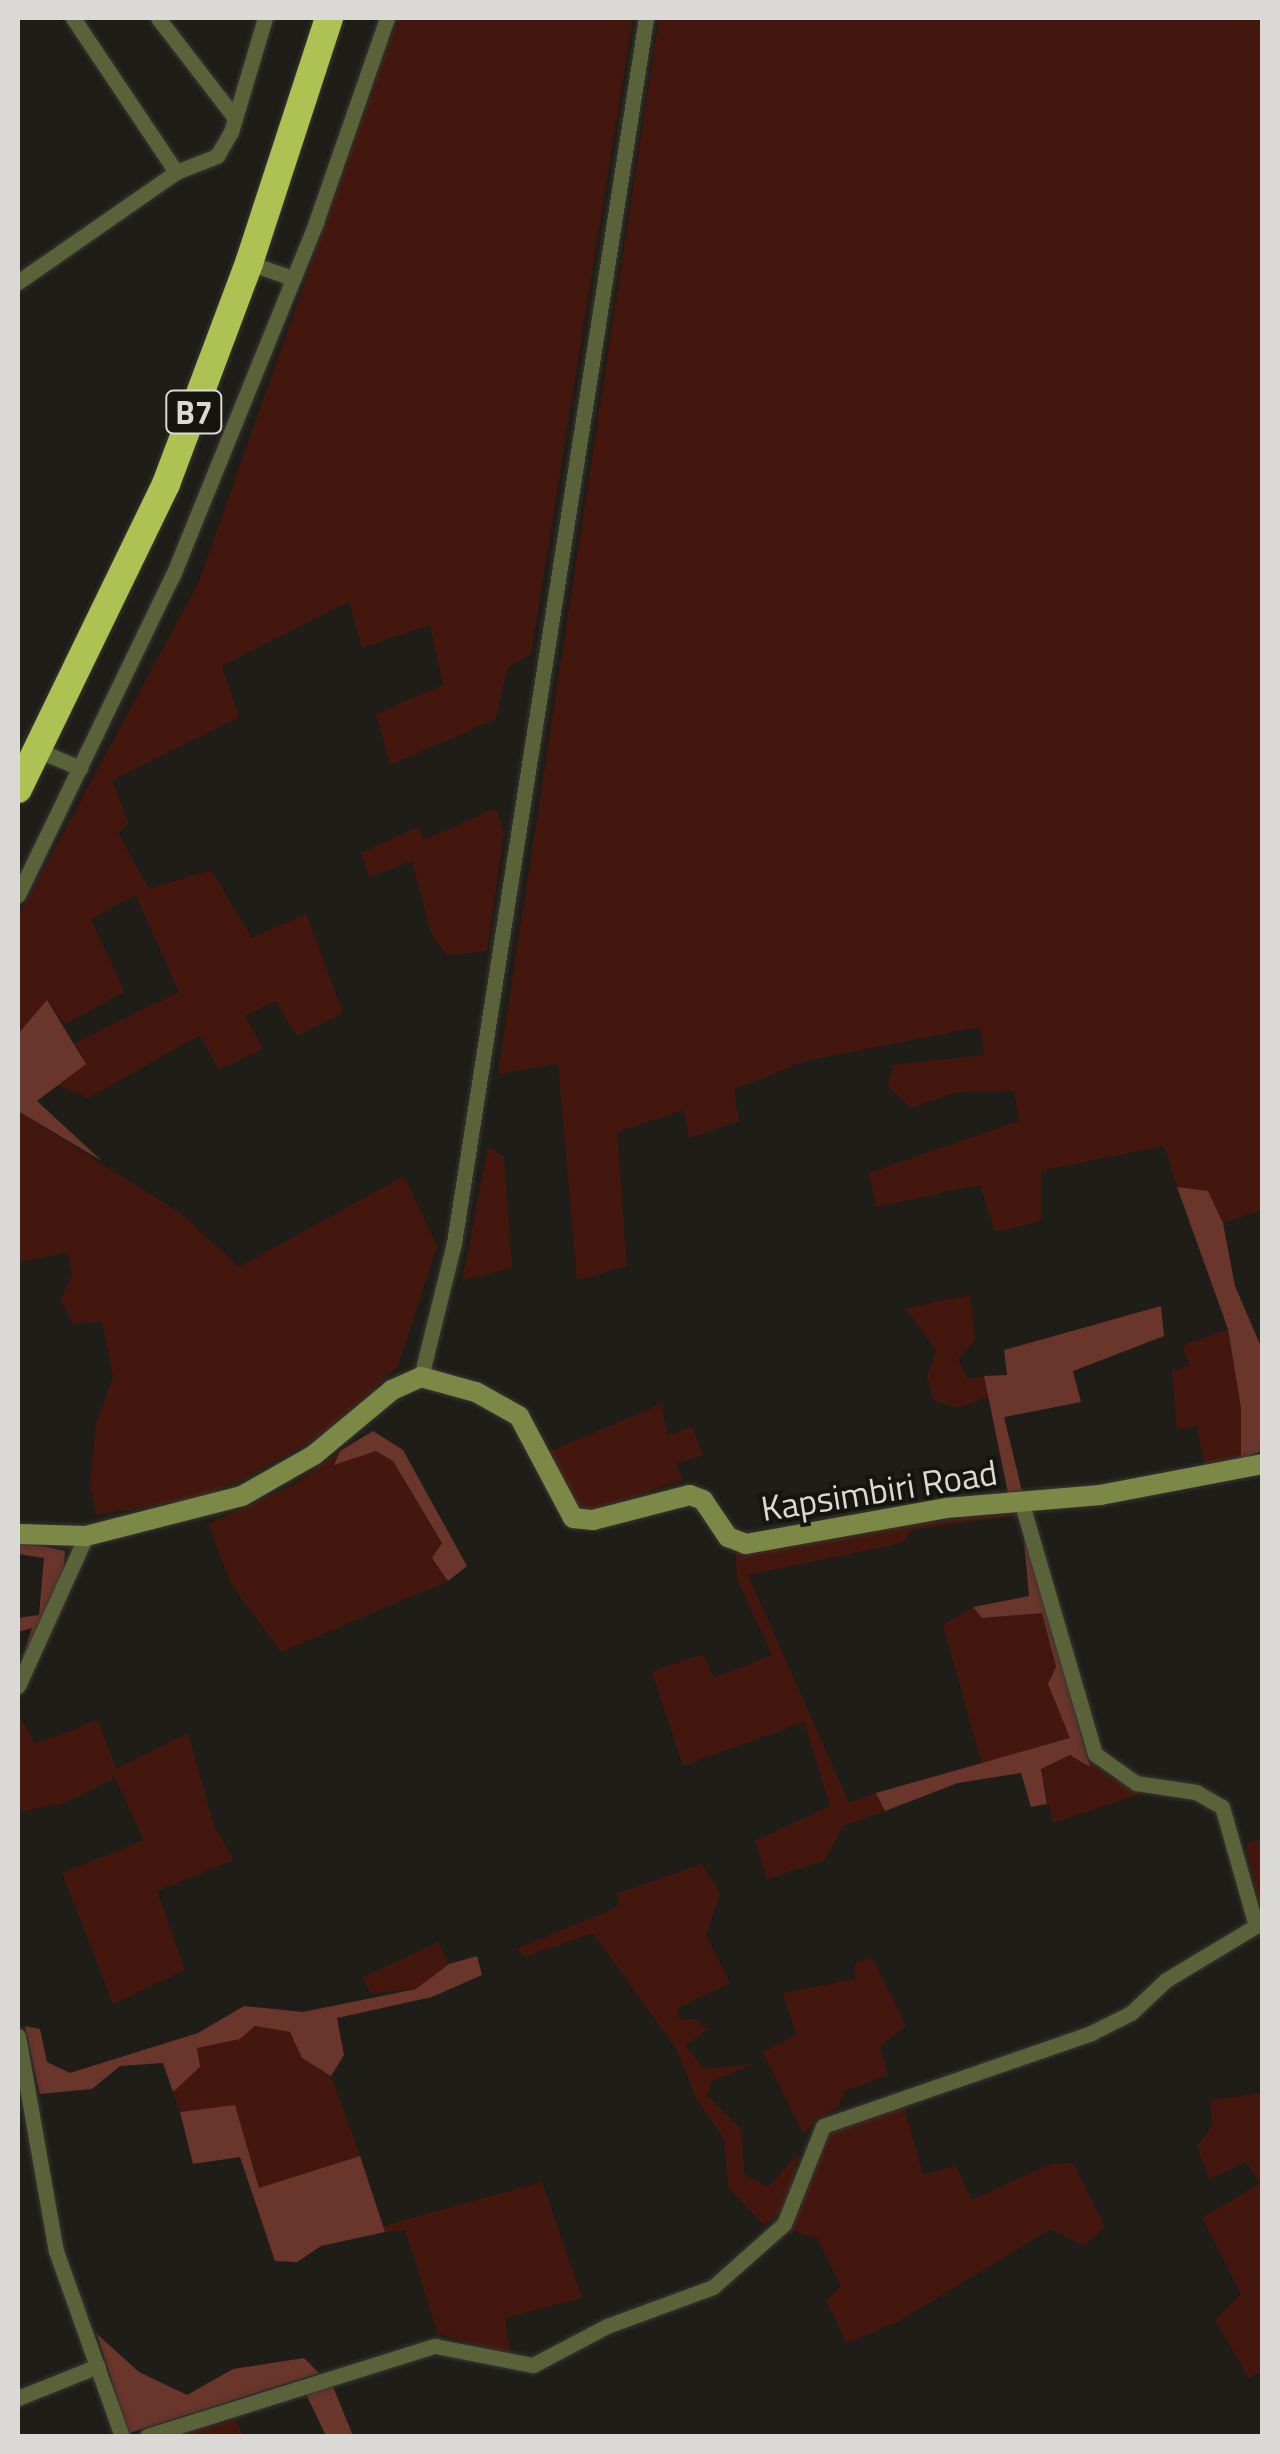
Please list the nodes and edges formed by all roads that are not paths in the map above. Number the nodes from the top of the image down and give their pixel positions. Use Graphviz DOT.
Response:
graph roads {
  1 [pos="73,18"];
  2 [pos="158,18"];
  3 [pos="265,18"];
  4 [pos="329,18"];
  5 [pos="386,18"];
  6 [pos="646,18"];
  7 [pos="235,118"];
  8 [pos="176,172"];
  9 [pos="250,263"];
  10 [pos="292,278"];
  11 [pos="18,282"];
  12 [pos="37,750"];
  13 [pos="80,768"];
  14 [pos="18,789"];
  15 [pos="18,895"];
  16 [pos="421,1377"];
  17 [pos="1262,1464"];
  18 [pos="1021,1501"];
  19 [pos="18,1534"];
  20 [pos="86,1536"];
  21 [pos="18,1686"];
  22 [pos="18,2036"];
  23 [pos="98,2366"];
  24 [pos="18,2398"];
  25 [pos="122,2436"];
  26 [pos="148,2436"];
  1 -- 8 [label="street"];
  2 -- 7 [label="street"];
  3 -- 7 [label="street"];
  4 -- 9 [label="highway, B7"];
  5 -- 10 [label="street"];
  6 -- 16 [label="street"];
  7 -- 8 [label="street"];
  8 -- 11 [label="street"];
  9 -- 10 [label="street"];
  9 -- 12 [label="highway, B7"];
  10 -- 13 [label="street"];
  12 -- 13 [label="street"];
  12 -- 14 [label="highway, B7"];
  13 -- 15 [label="street"];
  16 -- 18 [label="street, Kapsimbiri Road"];
  16 -- 20 [label="street"];
  17 -- 18 [label="street, Kapsimbiri Road"];
  18 -- 26 [label="street"];
  19 -- 20 [label="street"];
  20 -- 21 [label="street"];
  22 -- 23 [label="street"];
  23 -- 24 [label="street"];
  23 -- 25 [label="street"];
}
